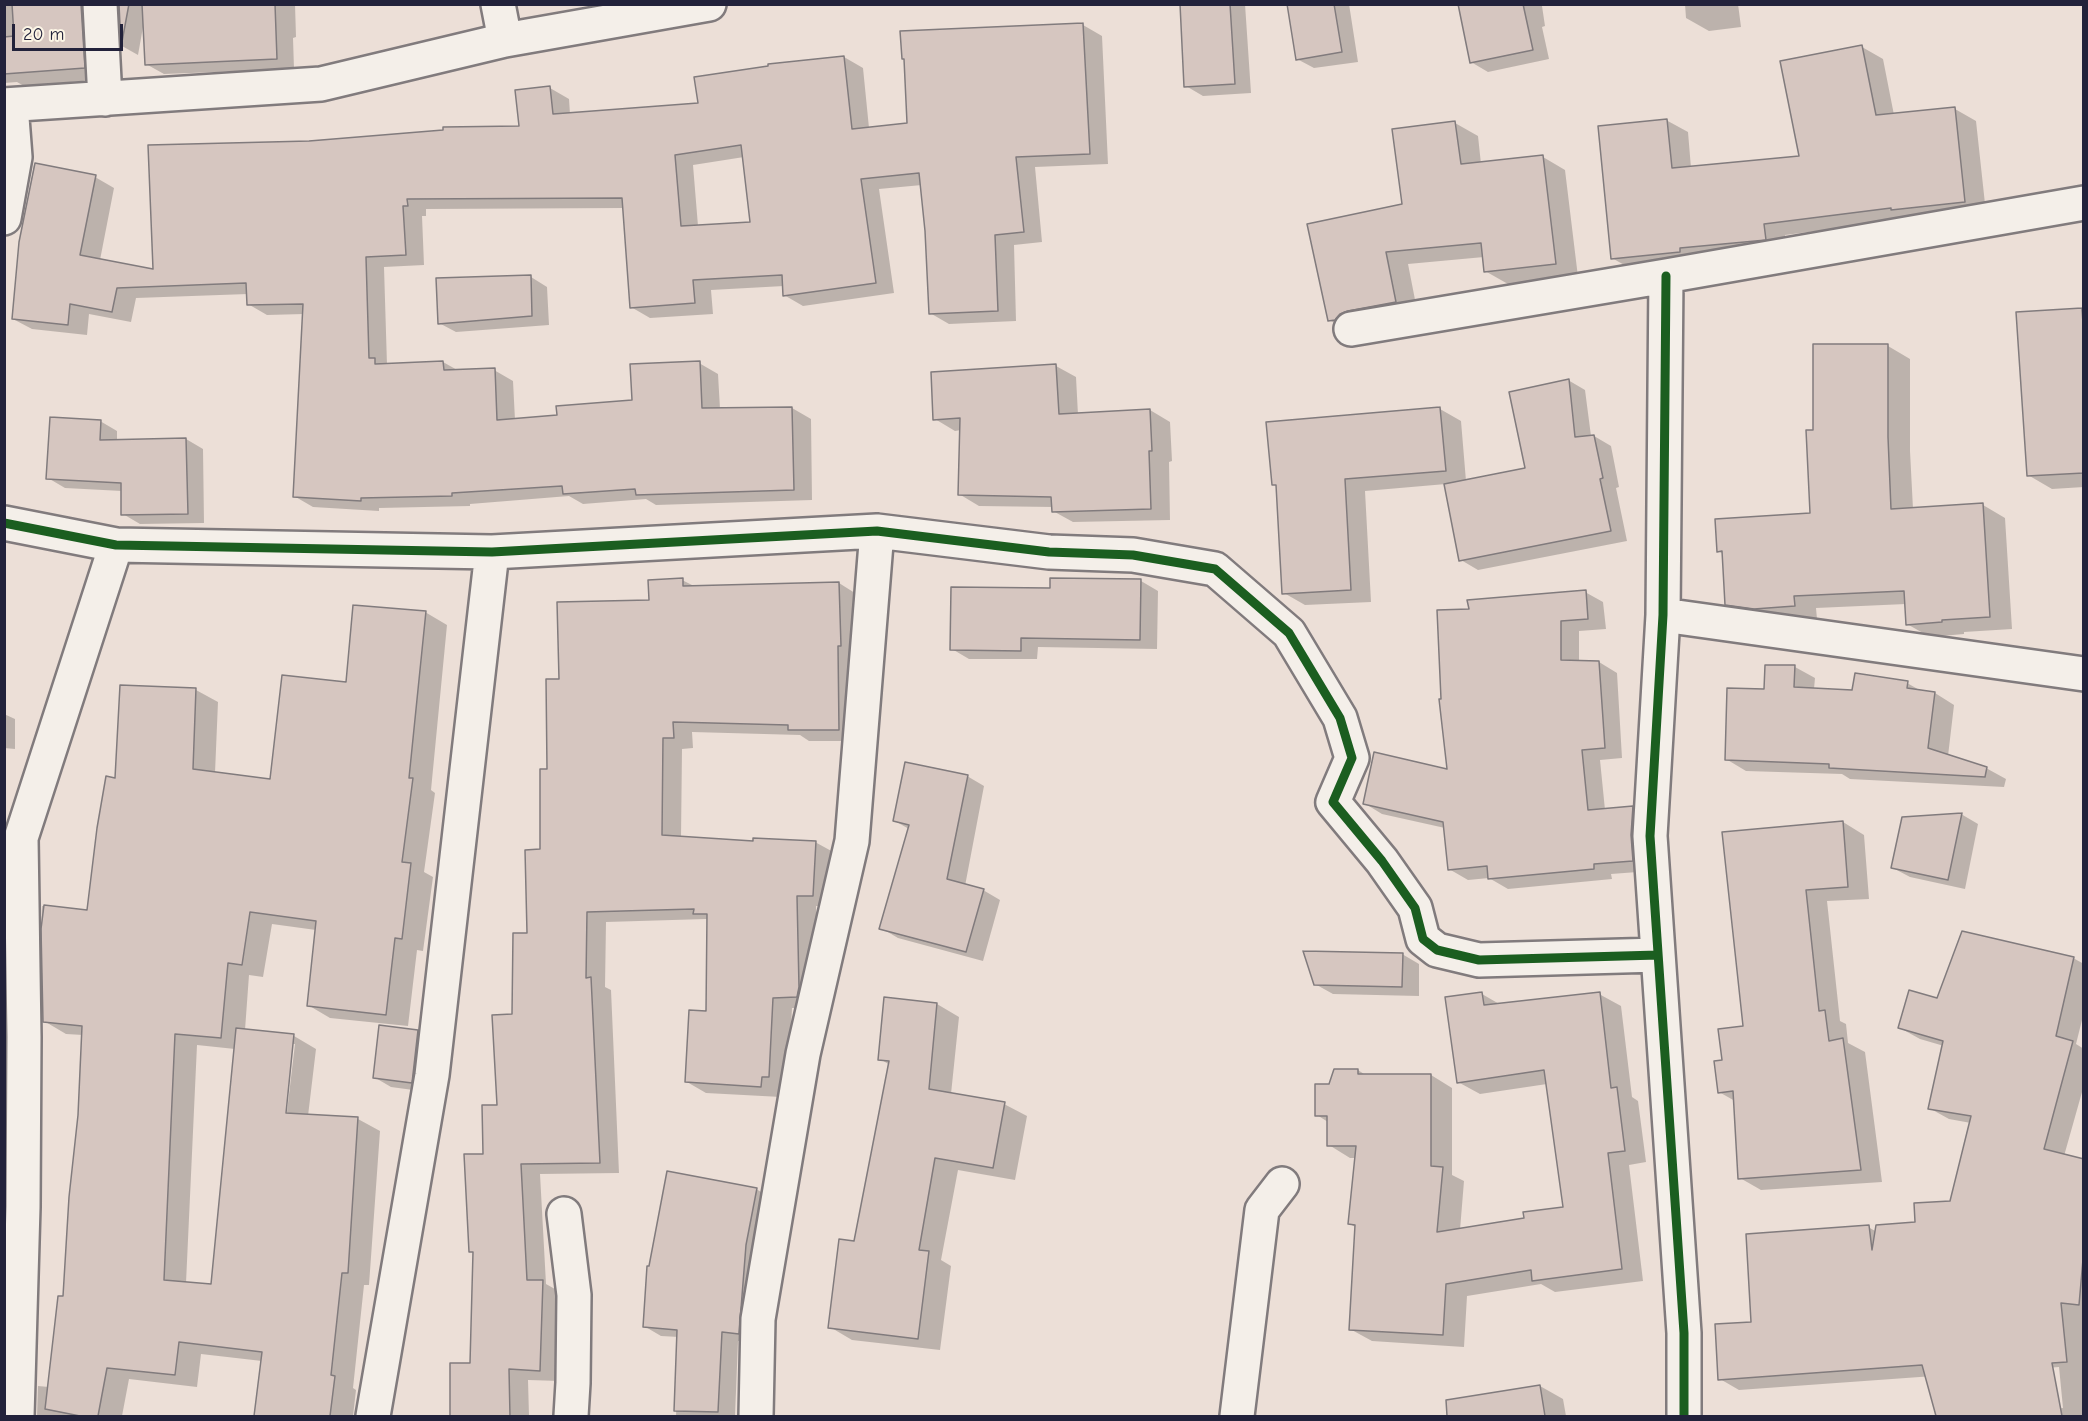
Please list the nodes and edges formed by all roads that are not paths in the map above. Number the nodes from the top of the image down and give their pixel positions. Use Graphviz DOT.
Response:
graph roads {
  1 [pos="100,4"];
  2 [pos="498,4"];
  3 [pos="709,4"];
  4 [pos="505,40"];
  5 [pos="105,99"];
  6 [pos="8,105"];
  7 [pos="2084,203"];
  8 [pos="4,218"];
  9 [pos="1666,276"];
  10 [pos="1351,329"];
  11 [pos="4,523"];
  12 [pos="877,531"];
  13 [pos="116,545"];
  14 [pos="492,552"];
  15 [pos="1663,615"];
  16 [pos="2084,674"];
  17 [pos="13,838"];
  18 [pos="1659,955"];
  19 [pos="1282,1184"];
  20 [pos="564,1214"];
  21 [pos="17,1416"];
  22 [pos="373,1416"];
  23 [pos="570,1416"];
  24 [pos="756,1416"];
  25 [pos="1237,1416"];
  26 [pos="1684,1416"];
  1 -- 5 [label="street"];
  2 -- 4 [label="street"];
  3 -- 4 [label="street"];
  4 -- 5 [label="street"];
  5 -- 6 [label="street"];
  6 -- 8 [label="street"];
  7 -- 9 [label="street"];
  9 -- 10 [label="street"];
  9 -- 15 [label="street"];
  11 -- 13 [label="street"];
  12 -- 14 [label="street"];
  12 -- 18 [label="street"];
  12 -- 24 [label="street"];
  13 -- 14 [label="street"];
  13 -- 17 [label="street"];
  14 -- 22 [label="street"];
  15 -- 16 [label="street"];
  15 -- 18 [label="street"];
  17 -- 21 [label="street"];
  18 -- 26 [label="street"];
  19 -- 25 [label="street"];
  20 -- 23 [label="street"];
}
